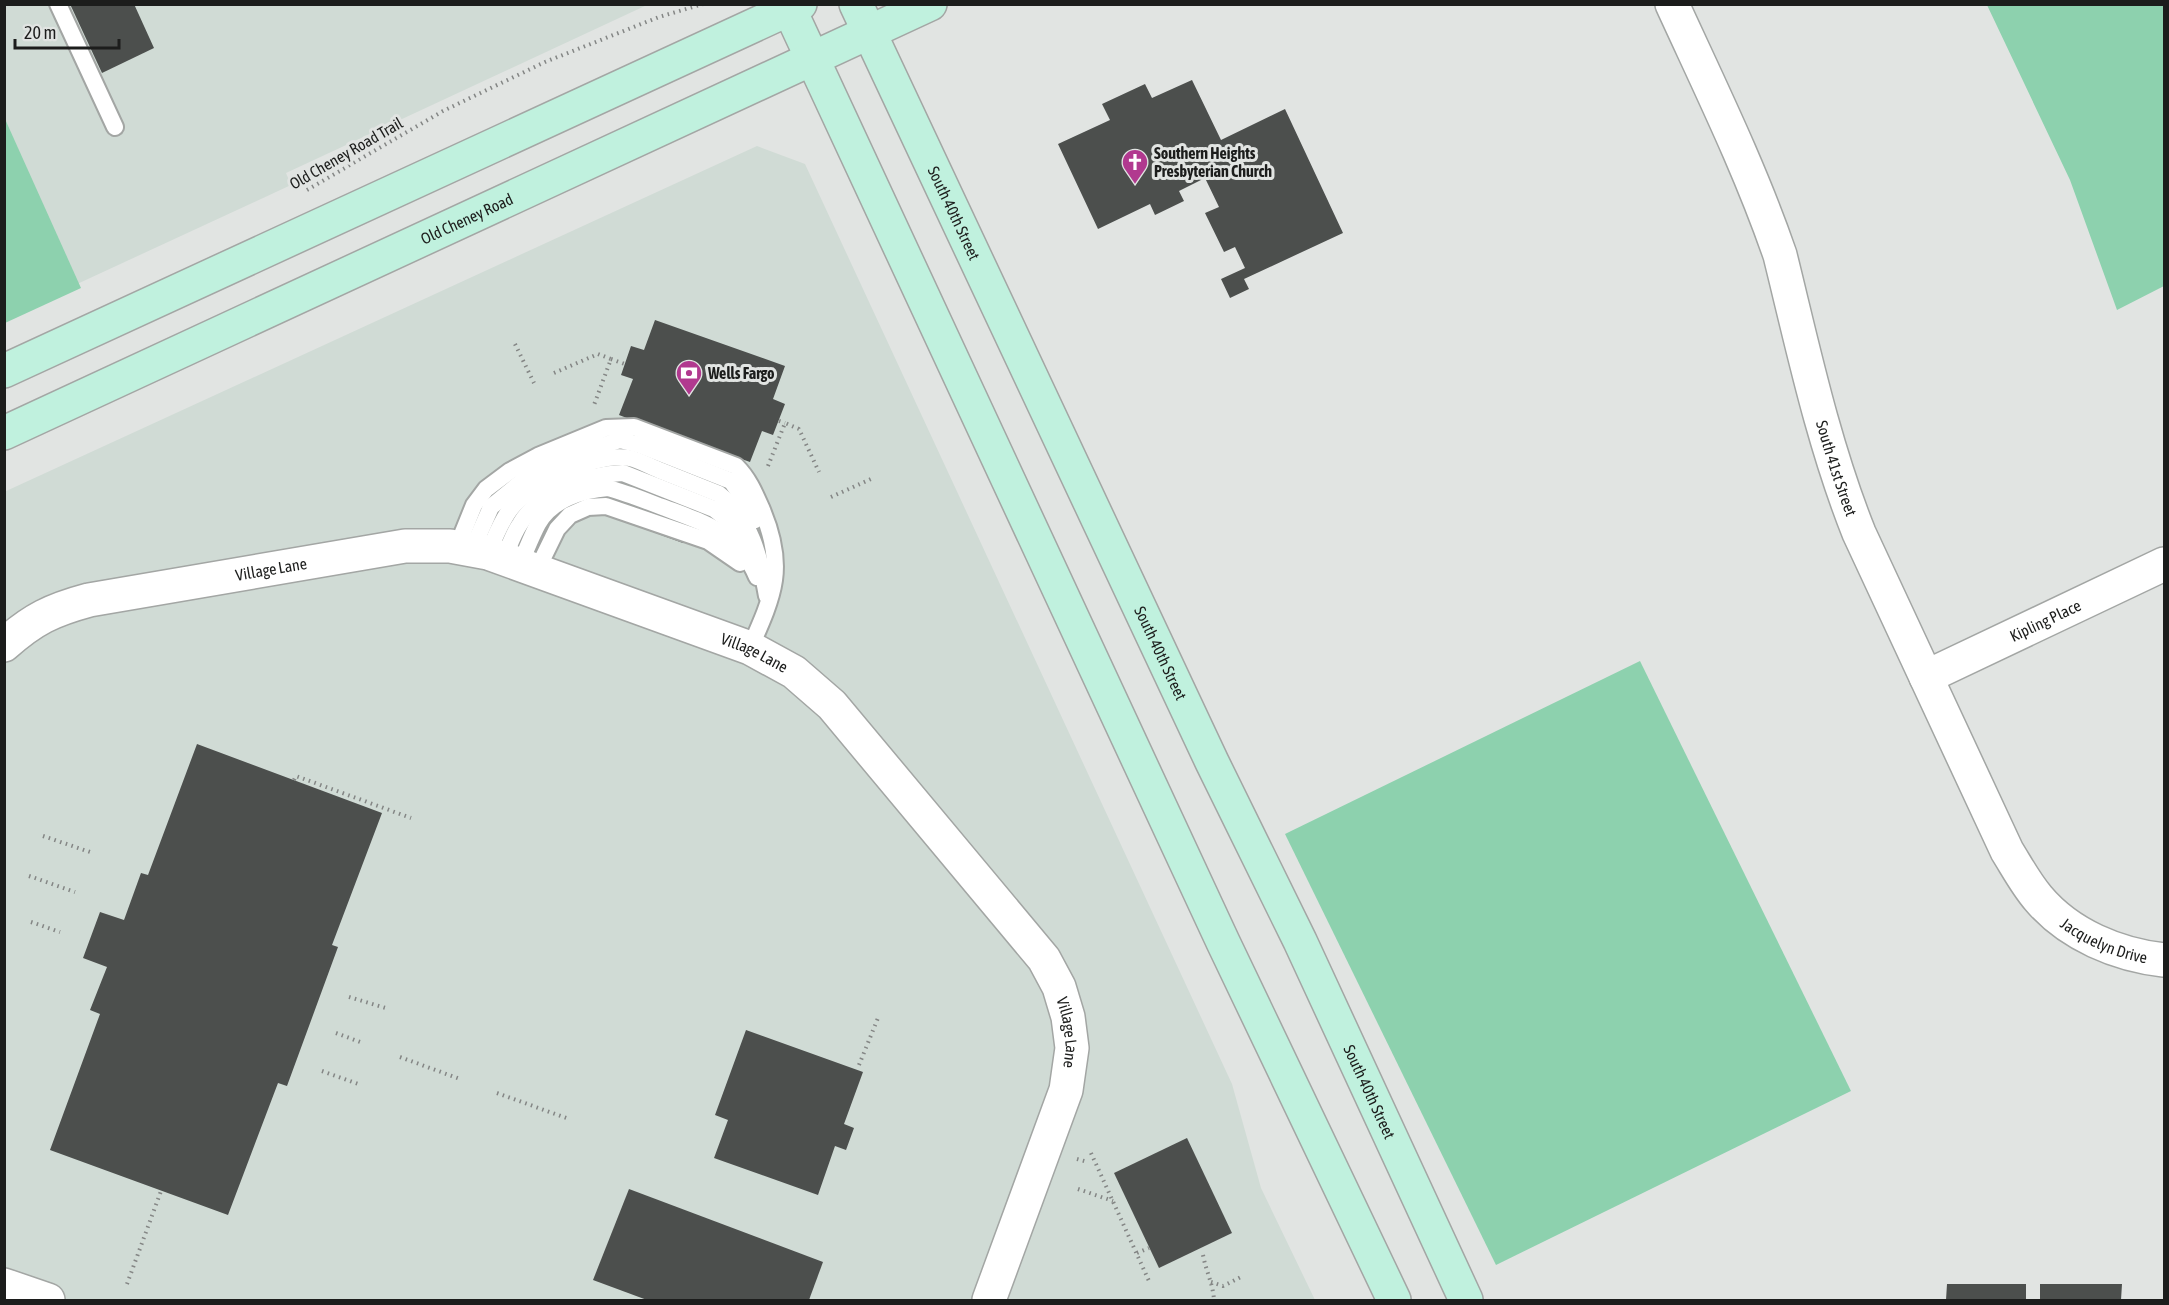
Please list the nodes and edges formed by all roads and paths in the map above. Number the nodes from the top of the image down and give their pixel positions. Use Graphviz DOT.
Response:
graph roads {
  1 [pos="58,4"];
  2 [pos="703,4"];
  3 [pos="930,4"];
  4 [pos="1672,4"];
  5 [pos="792,6"];
  6 [pos="863,18"];
  7 [pos="813,59"];
  8 [pos="115,127"];
  9 [pos="301,193"];
  10 [pos="515,344"];
  11 [pos="611,359"];
  12 [pos="625,364"];
  13 [pos="4,371"];
  14 [pos="554,373"];
  15 [pos="534,383"];
  16 [pos="592,412"];
  17 [pos="778,421"];
  18 [pos="785,423"];
  19 [pos="4,433"];
  20 [pos="819,472"];
  21 [pos="765,475"];
  22 [pos="871,479"];
  23 [pos="831,497"];
  24 [pos="496,557"];
  25 [pos="2164,564"];
  26 [pos="769,606"];
  27 [pos="4,645"];
  28 [pos="750,648"];
  29 [pos="1926,677"];
  30 [pos="294,780"];
  31 [pos="411,819"];
  32 [pos="43,836"];
  33 [pos="90,852"];
  34 [pos="29,876"];
  35 [pos="75,892"];
  36 [pos="2049,909"];
  37 [pos="31,922"];
  38 [pos="60,932"];
  39 [pos="2164,960"];
  40 [pos="349,997"];
  41 [pos="389,1009"];
  42 [pos="878,1018"];
  43 [pos="336,1034"];
  44 [pos="363,1044"];
  45 [pos="400,1057"];
  46 [pos="859,1065"];
  47 [pos="322,1071"];
  48 [pos="460,1079"];
  49 [pos="361,1085"];
  50 [pos="497,1093"];
  51 [pos="569,1119"];
  52 [pos="1091,1153"];
  53 [pos="1078,1189"];
  54 [pos="161,1191"];
  55 [pos="1113,1201"];
  56 [pos="1149,1248"];
  57 [pos="1137,1253"];
  58 [pos="1203,1255"];
  59 [pos="1241,1277"];
  60 [pos="1149,1281"];
  61 [pos="1211,1282"];
  62 [pos="126,1284"];
  63 [pos="4,1285"];
  64 [pos="48,1300"];
  65 [pos="989,1300"];
  66 [pos="1214,1300"];
  67 [pos="1394,1300"];
  68 [pos="1466,1300"];
  1 -- 8 [label="lane"];
  2 -- 9 [label="path, Old Cheney Road Trail"];
  3 -- 6 [label="main road, Old Cheney Road"];
  4 -- 29 [label="street, South 41st Street"];
  5 -- 7 [label="main road"];
  5 -- 13 [label="main road"];
  6 -- 7 [label="main road, Old Cheney Road"];
  6 -- 68 [label="main road, South 40th Street"];
  7 -- 19 [label="main road, Old Cheney Road"];
  7 -- 67 [label="main road"];
  10 -- 15 [label="path"];
  11 -- 12 [label="path"];
  11 -- 14 [label="path"];
  11 -- 16 [label="path"];
  17 -- 18 [label="path"];
  18 -- 20 [label="path"];
  18 -- 21 [label="path"];
  22 -- 23 [label="path"];
  24 -- 26 [label="lane"];
  24 -- 26 [label="lane"];
  24 -- 26 [label="lane"];
  24 -- 27 [label="street, Village Lane"];
  24 -- 28 [label="street, Village Lane"];
  25 -- 29 [label="street, Kipling Place"];
  26 -- 28 [label="lane"];
  28 -- 65 [label="street, Village Lane"];
  29 -- 36 [label="street, South 41st Street"];
  30 -- 31 [label="path"];
  32 -- 33 [label="path"];
  34 -- 35 [label="path"];
  36 -- 39 [label="street, Jacquelyn Drive"];
  37 -- 38 [label="path"];
  40 -- 41 [label="path"];
  42 -- 46 [label="path"];
  43 -- 44 [label="path"];
  45 -- 48 [label="path"];
  47 -- 49 [label="path"];
  50 -- 51 [label="path"];
  52 -- 55 [label="path"];
  53 -- 55 [label="path"];
  54 -- 62 [label="path"];
  55 -- 57 [label="path"];
  56 -- 57 [label="path"];
  57 -- 60 [label="path"];
  58 -- 61 [label="path"];
  59 -- 61 [label="path"];
  61 -- 66 [label="path"];
  63 -- 64 [label="street"];
}
